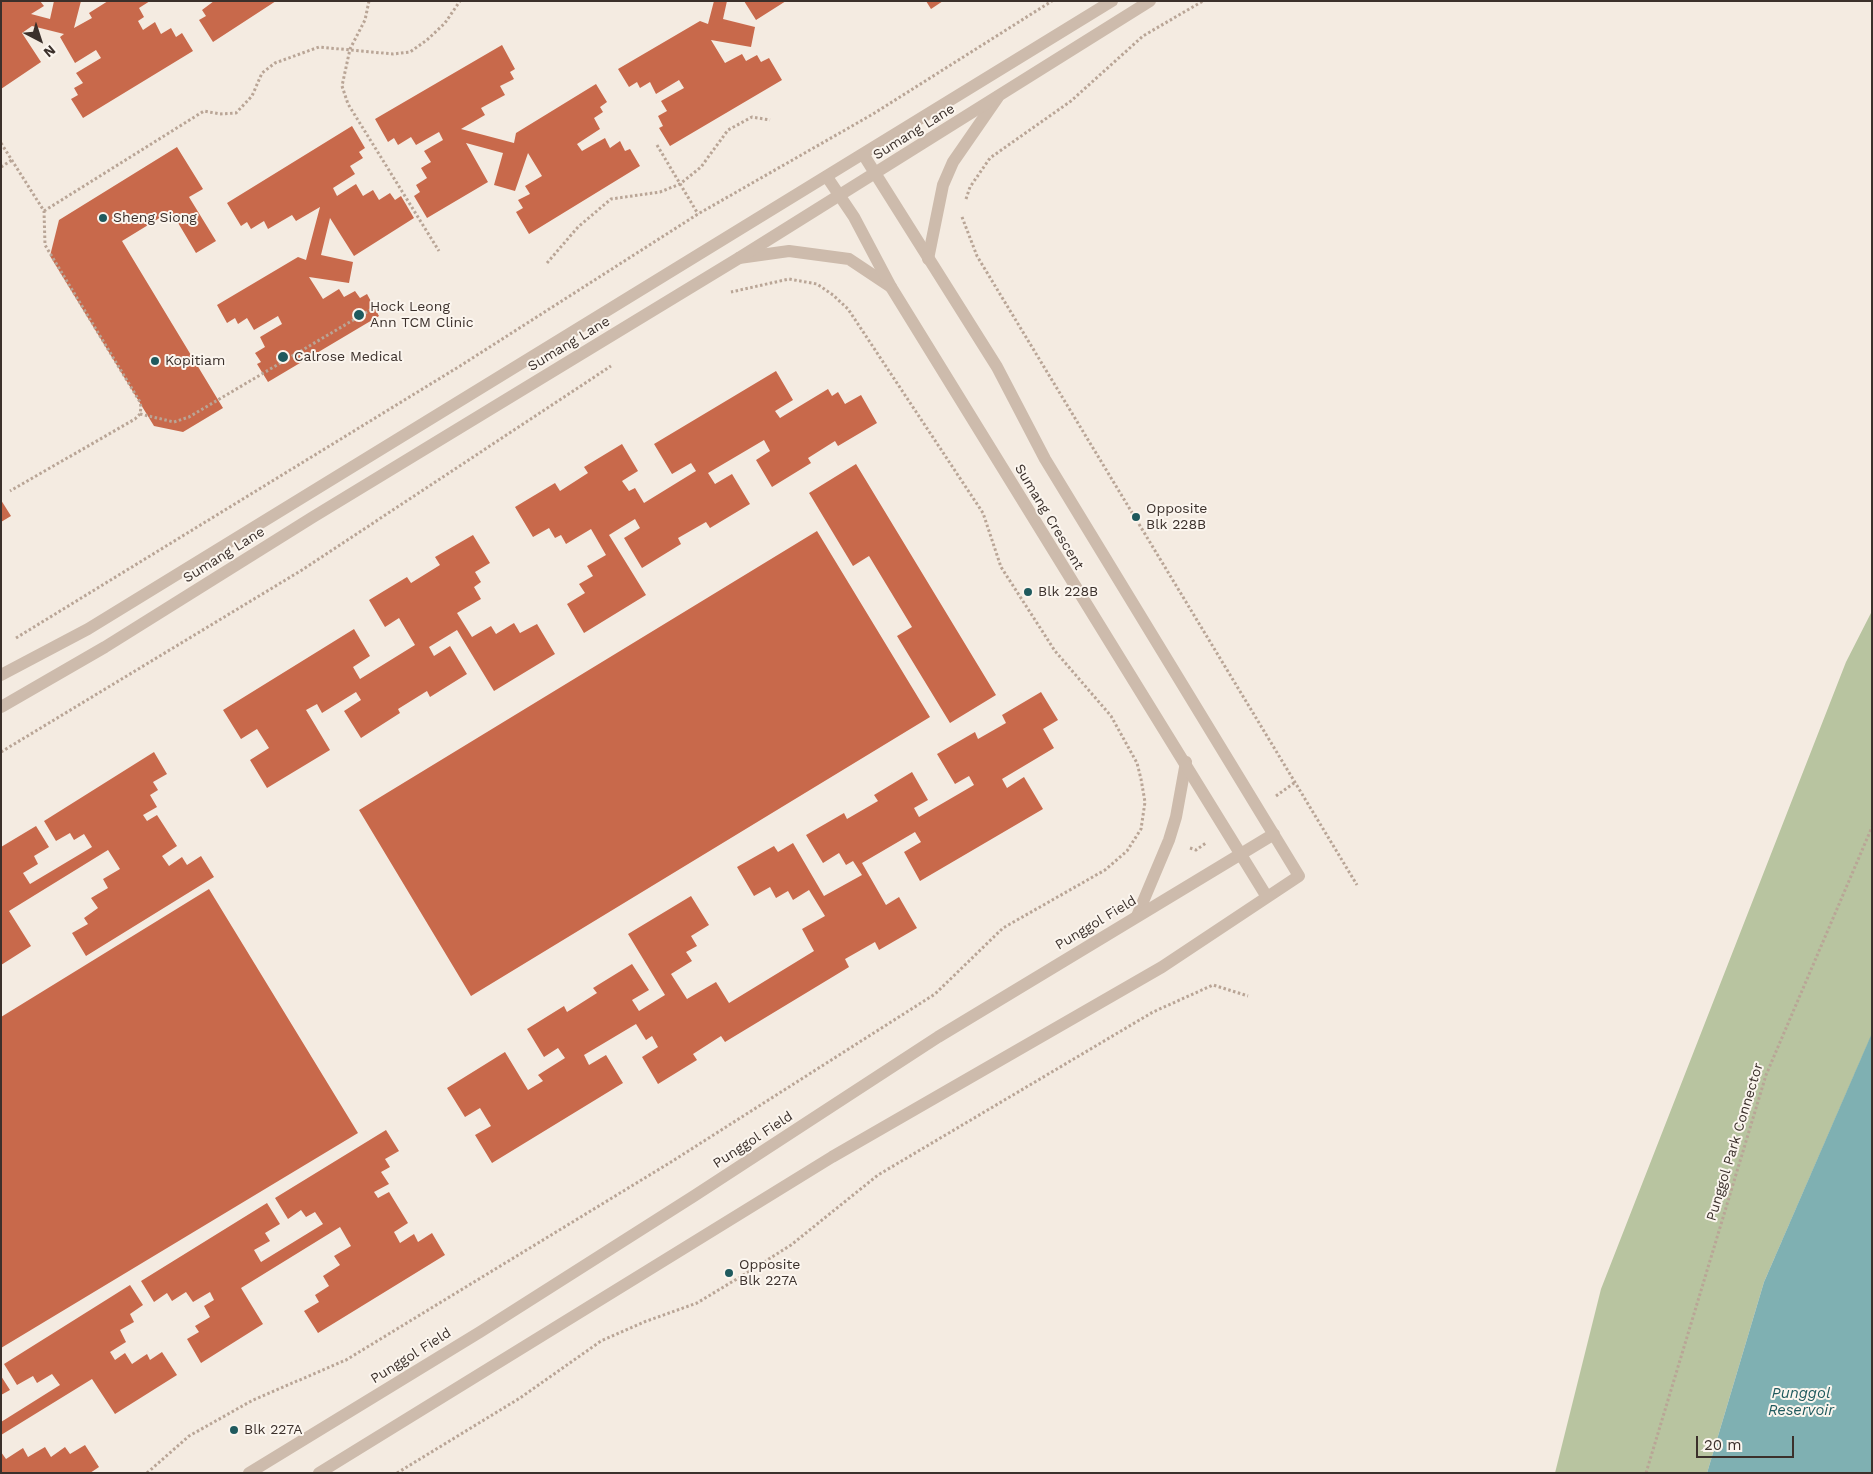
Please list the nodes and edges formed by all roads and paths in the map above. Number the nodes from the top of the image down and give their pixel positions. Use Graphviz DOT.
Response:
graph roads {
  1 [pos="369,1"];
  2 [pos="460,1"];
  3 [pos="1052,1"];
  4 [pos="1112,1"];
  5 [pos="1150,1"];
  6 [pos="1203,1"];
  7 [pos="350,49"];
  8 [pos="998,97"];
  9 [pos="770,120"];
  10 [pos="1,143"];
  11 [pos="657,144"];
  12 [pos="863,154"];
  13 [pos="12,160"];
  14 [pos="1,167"];
  15 [pos="876,173"];
  16 [pos="826,177"];
  17 [pos="680,184"];
  18 [pos="840,195"];
  19 [pos="964,206"];
  20 [pos="44,211"];
  21 [pos="698,214"];
  22 [pos="961,215"];
  23 [pos="439,251"];
  24 [pos="740,258"];
  25 [pos="928,259"];
  26 [pos="547,263"];
  27 [pos="891,287"];
  28 [pos="725,294"];
  29 [pos="377,306"];
  30 [pos="616,362"];
  31 [pos="140,414"];
  32 [pos="10,491"];
  33 [pos="10,642"];
  34 [pos="1,676"];
  35 [pos="1,707"];
  36 [pos="1,752"];
  37 [pos="1186,762"];
  38 [pos="1872,827"];
  39 [pos="1274,834"];
  40 [pos="1241,854"];
  41 [pos="1357,885"];
  42 [pos="1267,897"];
  43 [pos="1137,916"];
  44 [pos="1248,996"];
  45 [pos="147,1473"];
  46 [pos="249,1473"];
  47 [pos="319,1473"];
  48 [pos="397,1473"];
  49 [pos="1646,1473"];
  1 -- 7 [label="path"];
  2 -- 7 [label="path"];
  3 -- 21 [label="path"];
  4 -- 12 [label="street, Sumang Lane"];
  5 -- 8 [label="street, Sumang Lane"];
  6 -- 19 [label="path"];
  7 -- 20 [label="path"];
  7 -- 23 [label="path"];
  8 -- 15 [label="street, Sumang Lane"];
  8 -- 25 [label="street"];
  9 -- 17 [label="path"];
  10 -- 13 [label="path"];
  11 -- 17 [label="path"];
  12 -- 15 [label="street, Sumang Crescent"];
  12 -- 16 [label="street, Sumang Lane"];
  13 -- 14 [label="path"];
  13 -- 20 [label="path"];
  15 -- 18 [label="street, Sumang Lane"];
  15 -- 25 [label="street, Sumang Crescent"];
  16 -- 18 [label="street, Sumang Crescent"];
  16 -- 34 [label="street, Sumang Lane"];
  17 -- 21 [label="path"];
  17 -- 26 [label="path"];
  18 -- 24 [label="street, Sumang Lane"];
  18 -- 27 [label="street, Sumang Crescent"];
  20 -- 31 [label="path"];
  21 -- 33 [label="path"];
  22 -- 41 [label="path"];
  24 -- 27 [label="street"];
  24 -- 35 [label="street, Sumang Lane"];
  25 -- 39 [label="street, Sumang Crescent"];
  27 -- 37 [label="street, Sumang Crescent"];
  28 -- 45 [label="path"];
  29 -- 31 [label="path"];
  30 -- 36 [label="path"];
  31 -- 32 [label="path"];
  37 -- 40 [label="street, Sumang Crescent"];
  37 -- 43 [label="street"];
  38 -- 49 [label="path, Punggol Park Connector"];
  39 -- 40 [label="street, Punggol Field"];
  39 -- 42 [label="street, Sumang Crescent"];
  40 -- 42 [label="street, Sumang Crescent"];
  40 -- 43 [label="street, Punggol Field"];
  42 -- 47 [label="street"];
  43 -- 46 [label="street, Punggol Field"];
  44 -- 48 [label="path"];
}
